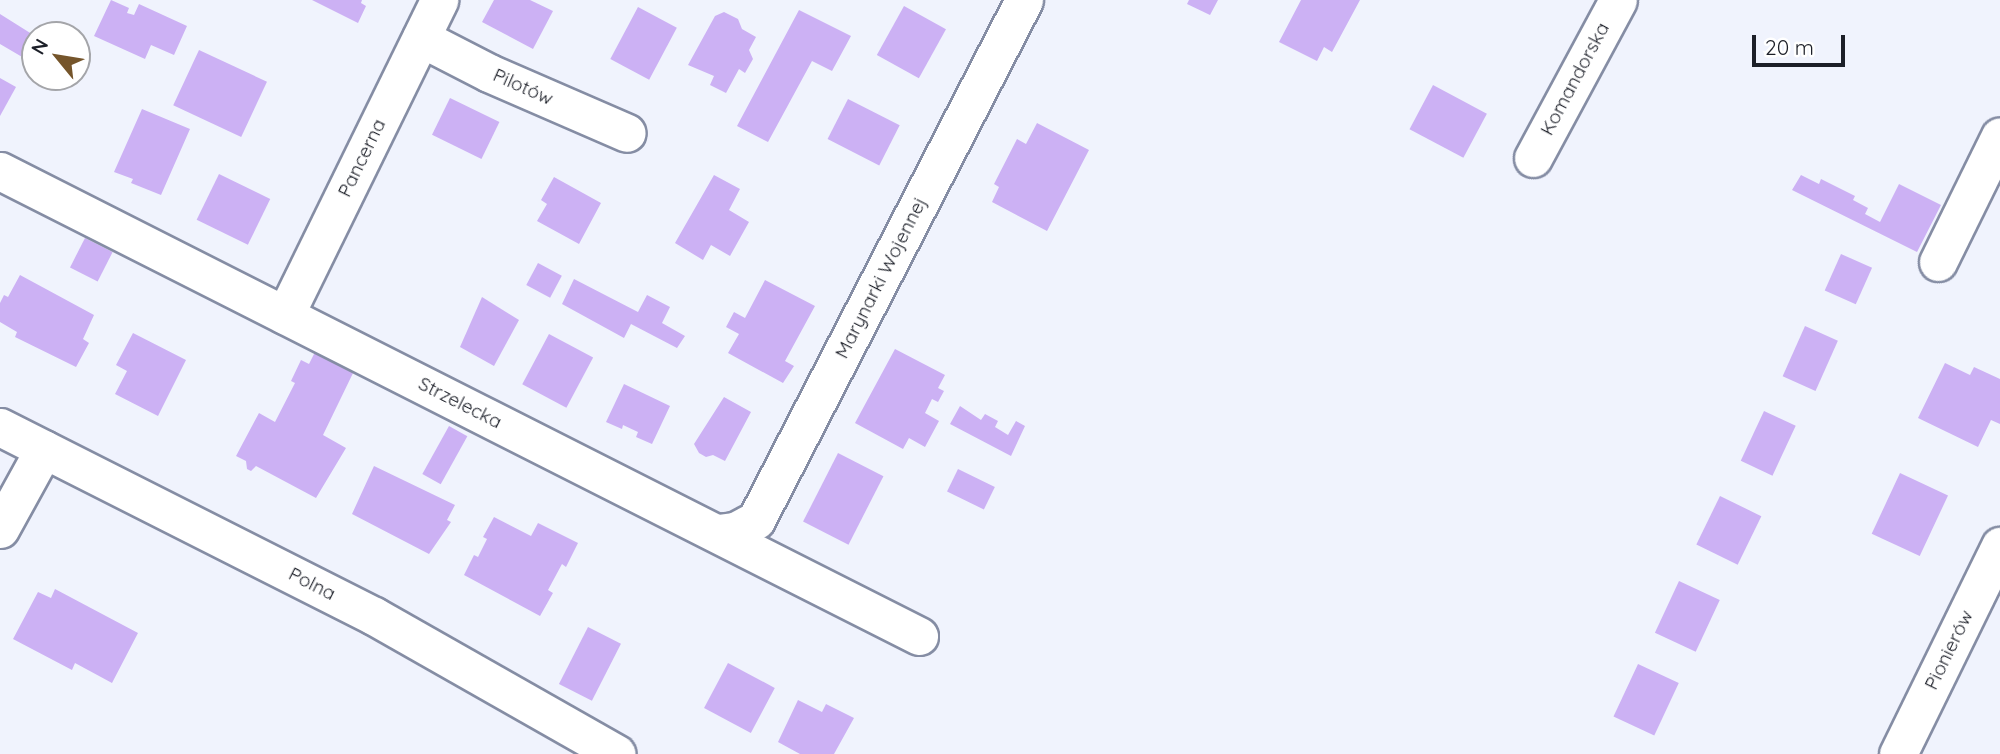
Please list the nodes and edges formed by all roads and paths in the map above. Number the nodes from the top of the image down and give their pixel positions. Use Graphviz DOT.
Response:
graph roads {
  1 [pos="439,0"];
  2 [pos="1024,0"];
  3 [pos="1618,0"];
  4 [pos="421,38"];
  5 [pos="626,133"];
  6 [pos="2000,136"];
  7 [pos="1533,158"];
  8 [pos="0,171"];
  9 [pos="1938,262"];
  10 [pos="285,315"];
  11 [pos="0,428"];
  12 [pos="44,449"];
  13 [pos="0,529"];
  14 [pos="719,533"];
  15 [pos="2000,545"];
  16 [pos="919,636"];
  17 [pos="617,754"];
  18 [pos="1898,754"];
  1 -- 4 [label="street, Pancerna"];
  2 -- 14 [label="street, Marynarki Wojennej"];
  3 -- 7 [label="street, Komandorska"];
  4 -- 5 [label="street, Pilotów"];
  4 -- 10 [label="street, Pancerna"];
  6 -- 9 [label="street"];
  8 -- 10 [label="street, Strzelecka"];
  10 -- 14 [label="street, Strzelecka"];
  11 -- 12 [label="street, Polna"];
  12 -- 13 [label="street"];
  12 -- 17 [label="street, Polna"];
  14 -- 16 [label="street, Strzelecka"];
  15 -- 18 [label="street, Pionierów"];
}
